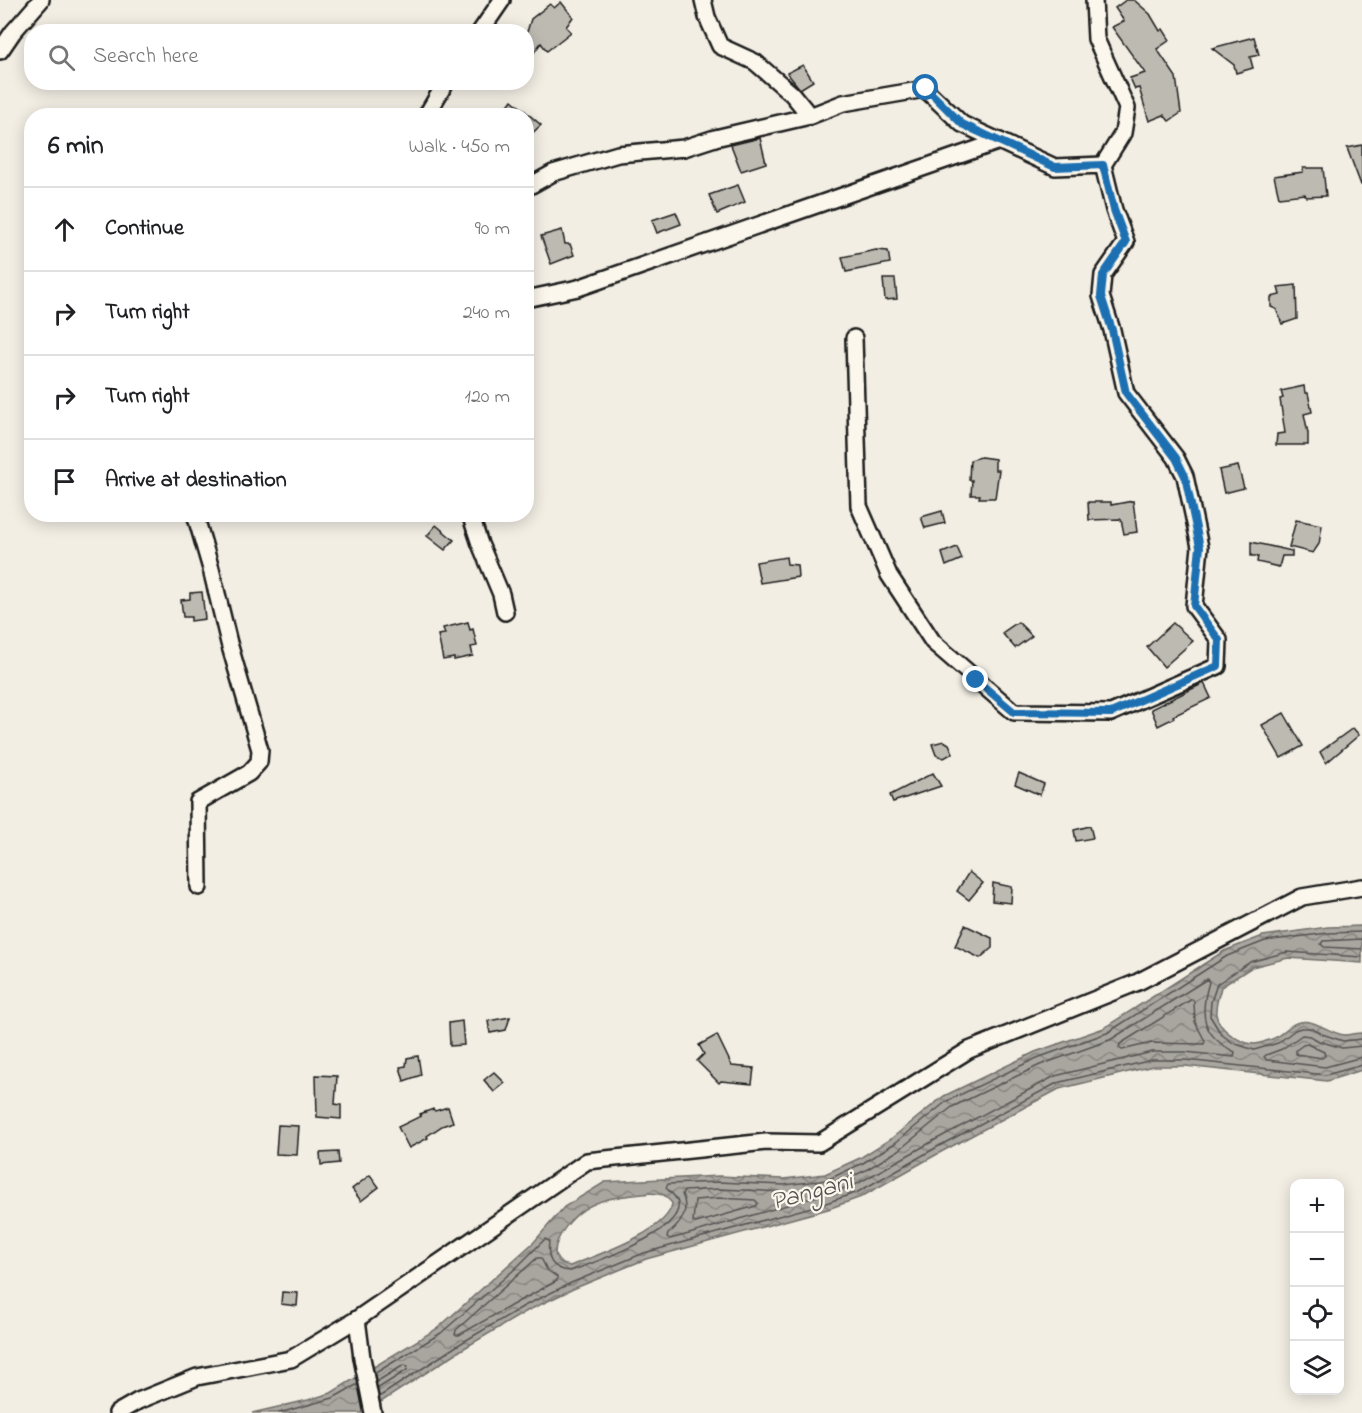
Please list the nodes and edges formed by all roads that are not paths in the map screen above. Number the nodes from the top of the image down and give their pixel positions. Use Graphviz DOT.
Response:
graph roads {
  1 [pos="42,0"];
  2 [pos="502,0"];
  3 [pos="703,0"];
  4 [pos="1094,0"];
  5 [pos="486,24"];
  6 [pos="0,51"];
  7 [pos="441,90"];
  8 [pos="431,108"];
  9 [pos="810,116"];
  10 [pos="1000,141"];
  11 [pos="1103,165"];
  12 [pos="534,184"];
  13 [pos="534,297"];
  14 [pos="854,338"];
  15 [pos="197,522"];
  16 [pos="473,522"];
  17 [pos="505,612"];
  18 [pos="199,887"];
  19 [pos="1362,887"];
  20 [pos="357,1319"];
  21 [pos="117,1413"];
  22 [pos="373,1413"];
  1 -- 6 [label="street"];
  2 -- 5 [label="street"];
  3 -- 9 [label="street"];
  4 -- 11 [label="street"];
  7 -- 8 [label="street"];
  9 -- 10 [label="street"];
  9 -- 12 [label="street"];
  10 -- 11 [label="street"];
  10 -- 13 [label="street"];
  11 -- 14 [label="street"];
  15 -- 18 [label="street"];
  16 -- 17 [label="street"];
  19 -- 20 [label="street"];
  20 -- 21 [label="street"];
  20 -- 22 [label="street"];
}
